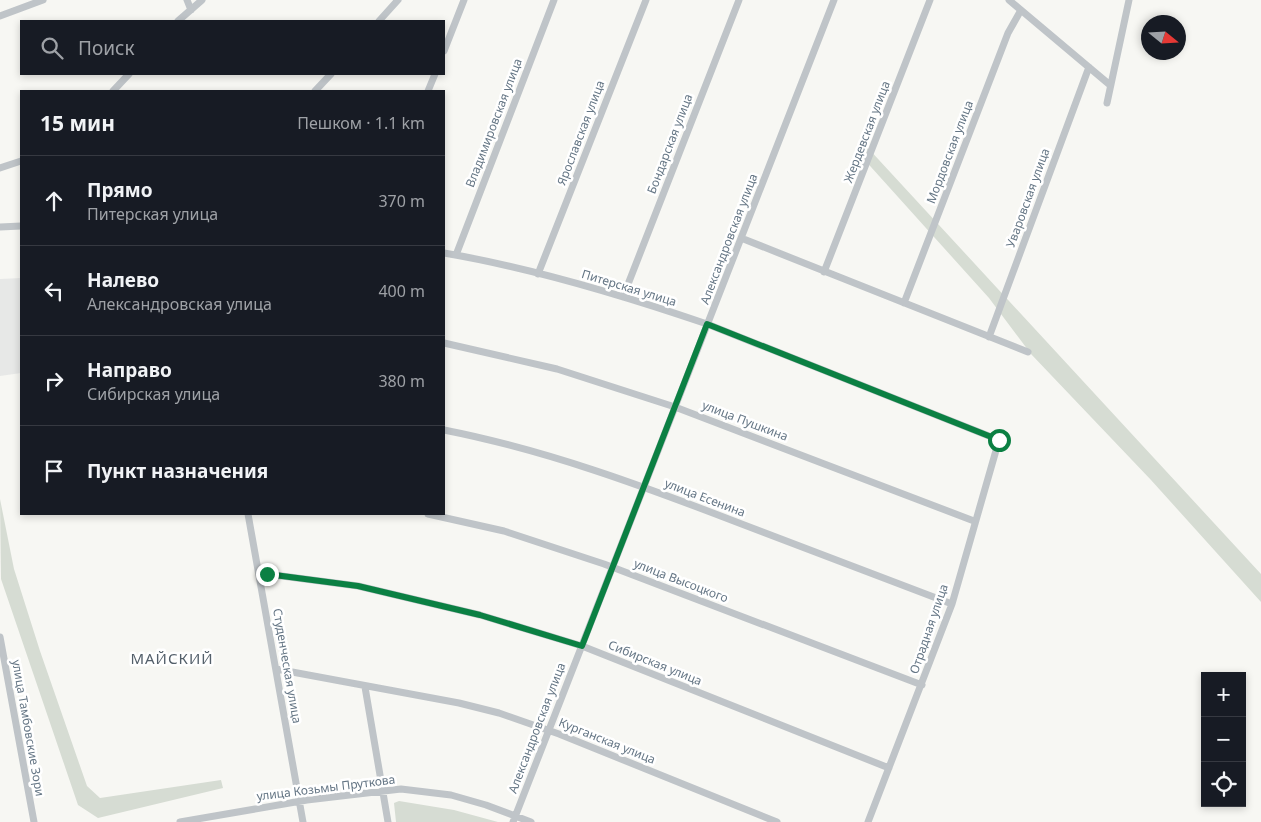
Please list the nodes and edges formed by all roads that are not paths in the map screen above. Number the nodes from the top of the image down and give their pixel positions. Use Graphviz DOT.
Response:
graph roads {
  1 [pos="42,0"];
  2 [pos="187,0"];
  3 [pos="202,0"];
  4 [pos="398,0"];
  5 [pos="464,0"];
  6 [pos="554,0"];
  7 [pos="646,0"];
  8 [pos="739,0"];
  9 [pos="834,0"];
  10 [pos="930,0"];
  11 [pos="1009,0"];
  12 [pos="1129,0"];
  13 [pos="191,10"];
  14 [pos="1021,10"];
  15 [pos="0,16"];
  16 [pos="179,20"];
  17 [pos="380,20"];
  18 [pos="445,48"];
  19 [pos="1089,67"];
  20 [pos="128,75"];
  21 [pos="330,75"];
  22 [pos="435,75"];
  23 [pos="1110,85"];
  24 [pos="114,90"];
  25 [pos="317,90"];
  26 [pos="428,90"];
  27 [pos="1107,103"];
  28 [pos="20,161"];
  29 [pos="0,168"];
  30 [pos="20,226"];
  31 [pos="0,227"];
  32 [pos="741,238"];
  33 [pos="445,253"];
  34 [pos="456,255"];
  35 [pos="824,272"];
  36 [pos="538,274"];
  37 [pos="623,297"];
  38 [pos="904,303"];
  39 [pos="707,324"];
  40 [pos="989,337"];
  41 [pos="445,342"];
  42 [pos="1028,352"];
  43 [pos="675,407"];
  44 [pos="445,430"];
  45 [pos="999,440"];
  46 [pos="644,486"];
  47 [pos="248,515"];
  48 [pos="432,515"];
  49 [pos="974,521"];
  50 [pos="613,567"];
  51 [pos="259,573"];
  52 [pos="952,604"];
  53 [pos="0,637"];
  54 [pos="582,646"];
  55 [pos="276,669"];
  56 [pos="922,685"];
  57 [pos="365,686"];
  58 [pos="549,730"];
  59 [pos="889,768"];
  60 [pos="382,791"];
  61 [pos="299,801"];
  62 [pos="211,819"];
  63 [pos="514,819"];
  64 [pos="34,822"];
  65 [pos="180,822"];
  66 [pos="303,822"];
  67 [pos="388,822"];
  68 [pos="531,822"];
  69 [pos="777,822"];
  70 [pos="868,822"];
  1 -- 15 [label="street"];
  2 -- 13 [label="street"];
  3 -- 13 [label="street"];
  4 -- 17 [label="street"];
  5 -- 18 [label="street"];
  6 -- 34 [label="street, Владимировская улица"];
  7 -- 36 [label="street, Ярославская улица"];
  8 -- 37 [label="street, Бондарская улица"];
  9 -- 32 [label="street, Александровская улица"];
  10 -- 35 [label="street, Жердевская улица"];
  11 -- 14 [label="street"];
  12 -- 23 [label="street"];
  13 -- 16 [label="street"];
  14 -- 19 [label="street"];
  14 -- 38 [label="street, Мордовская улица"];
  19 -- 23 [label="street"];
  19 -- 40 [label="street, Уваровская улица"];
  20 -- 24 [label="street"];
  21 -- 25 [label="street"];
  22 -- 26 [label="street"];
  23 -- 27 [label="street"];
  28 -- 29 [label="street"];
  30 -- 31 [label="street"];
  32 -- 35 [label="street"];
  32 -- 39 [label="street, Александровская улица"];
  33 -- 34 [label="street, Питерская улица"];
  34 -- 36 [label="street, Питерская улица"];
  35 -- 38 [label="street"];
  36 -- 37 [label="street, Питерская улица"];
  37 -- 39 [label="street, Питерская улица"];
  38 -- 40 [label="street"];
  39 -- 43 [label="street, Александровская улица"];
  39 -- 45 [label="street, Питерская улица"];
  40 -- 42 [label="street"];
  41 -- 43 [label="street, улица Пушкина"];
  43 -- 46 [label="street, Александровская улица"];
  43 -- 49 [label="street, улица Пушкина"];
  44 -- 46 [label="street, улица Есенина"];
  45 -- 49 [label="street, Отрадная улица"];
  46 -- 50 [label="street, Александровская улица"];
  46 -- 52 [label="street, улица Есенина"];
  47 -- 51 [label="street, Студенческая улица"];
  48 -- 50 [label="street, улица Высоцкого"];
  49 -- 52 [label="street, Отрадная улица"];
  50 -- 54 [label="street, Александровская улица"];
  50 -- 56 [label="street, улица Высоцкого"];
  51 -- 54 [label="street, Сибирская улица"];
  51 -- 55 [label="street, Студенческая улица"];
  52 -- 56 [label="street, Отрадная улица"];
  53 -- 64 [label="street, улица Тамбовские Зори"];
  54 -- 58 [label="street, Александровская улица"];
  54 -- 59 [label="street, Сибирская улица"];
  55 -- 57 [label="street, Курганская улица"];
  55 -- 61 [label="street, Студенческая улица"];
  56 -- 59 [label="street, Отрадная улица"];
  57 -- 58 [label="street, Курганская улица"];
  57 -- 60 [label="street"];
  58 -- 63 [label="street, Александровская улица"];
  58 -- 69 [label="street, Курганская улица"];
  59 -- 70 [label="street, Отрадная улица"];
  60 -- 61 [label="street, улица Козьмы Пруткова"];
  60 -- 63 [label="street, улица Козьмы Пруткова"];
  60 -- 67 [label="street"];
  61 -- 62 [label="street, улица Козьмы Пруткова"];
  61 -- 66 [label="street, Студенческая улица"];
  62 -- 65 [label="street, улица Козьмы Пруткова"];
  63 -- 68 [label="street, улица Козьмы Пруткова"];
}
